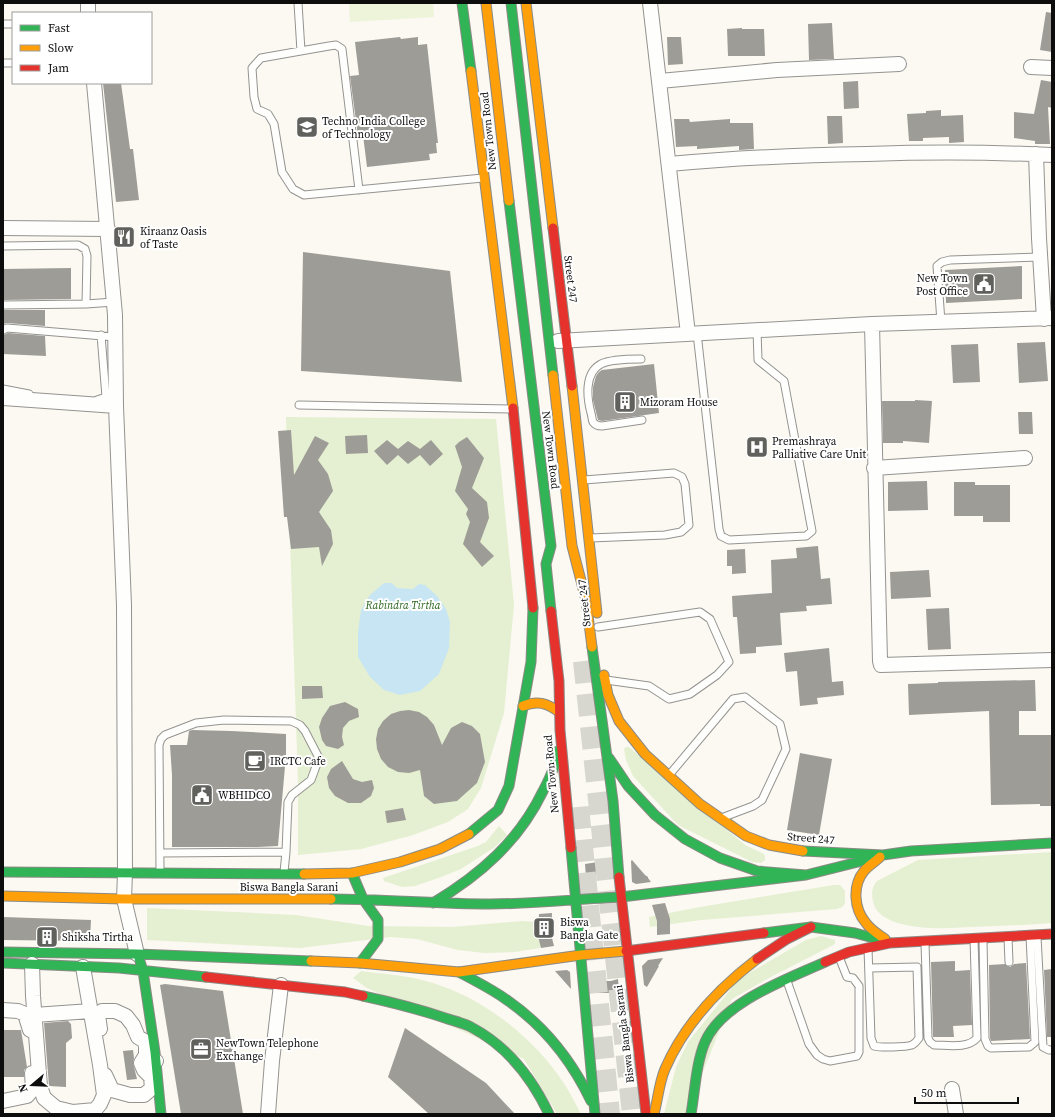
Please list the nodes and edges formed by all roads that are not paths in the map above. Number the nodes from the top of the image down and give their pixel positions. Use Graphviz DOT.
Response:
graph roads {
  1 [pos="298,3"];
  2 [pos="462,3"];
  3 [pos="486,3"];
  4 [pos="511,3"];
  5 [pos="526,3"];
  6 [pos="650,3"];
  7 [pos="302,51"];
  8 [pos="899,64"];
  9 [pos="1031,67"];
  10 [pos="1052,68"];
  11 [pos="660,81"];
  12 [pos="94,84"];
  13 [pos="1036,154"];
  14 [pos="1052,155"];
  15 [pos="669,164"];
  16 [pos="483,178"];
  17 [pos="359,190"];
  18 [pos="3,228"];
  19 [pos="108,229"];
  20 [pos="69,237"];
  21 [pos="3,246"];
  22 [pos="1040,257"];
  23 [pos="114,302"];
  24 [pos="86,304"];
  25 [pos="3,305"];
  26 [pos="1048,318"];
  27 [pos="941,322"];
  28 [pos="872,324"];
  29 [pos="3,330"];
  30 [pos="757,330"];
  31 [pos="693,334"];
  32 [pos="108,336"];
  33 [pos="566,340"];
  34 [pos="549,342"];
  35 [pos="641,358"];
  36 [pos="3,389"];
  37 [pos="3,398"];
  38 [pos="299,405"];
  39 [pos="116,406"];
  40 [pos="590,407"];
  41 [pos="514,409"];
  42 [pos="574,409"];
  43 [pos="642,420"];
  44 [pos="1025,458"];
  45 [pos="874,468"];
  46 [pos="582,481"];
  47 [pos="588,538"];
  48 [pos="551,546"];
  49 [pos="572,546"];
  50 [pos="576,593"];
  51 [pos="556,595"];
  52 [pos="598,626"];
  53 [pos="1052,660"];
  54 [pos="605,680"];
  55 [pos="523,706"];
  56 [pos="559,712"];
  57 [pos="560,730"];
  58 [pos="606,754"];
  59 [pos="669,776"];
  60 [pos="720,818"];
  61 [pos="1052,843"];
  62 [pos="286,852"];
  63 [pos="160,853"];
  64 [pos="883,855"];
  65 [pos="3,872"];
  66 [pos="352,872"];
  67 [pos="125,873"];
  68 [pos="160,873"];
  69 [pos="284,874"];
  70 [pos="806,875"];
  71 [pos="3,896"];
  72 [pos="621,897"];
  73 [pos="124,899"];
  74 [pos="363,899"];
  75 [pos="574,900"];
  76 [pos="433,903"];
  77 [pos="811,927"];
  78 [pos="1052,934"];
  79 [pos="1033,935"];
  80 [pos="1008,936"];
  81 [pos="978,938"];
  82 [pos="924,941"];
  83 [pos="890,943"];
  84 [pos="868,948"];
  85 [pos="626,951"];
  86 [pos="3,952"];
  87 [pos="137,954"];
  88 [pos="581,955"];
  89 [pos="839,956"];
  90 [pos="360,962"];
  91 [pos="1010,962"];
  92 [pos="3,963"];
  93 [pos="28,964"];
  94 [pos="83,967"];
  95 [pos="870,968"];
  96 [pos="143,971"];
  97 [pos="459,972"];
  98 [pos="787,979"];
  99 [pos="281,985"];
  100 [pos="3,1010"];
  101 [pos="91,1011"];
  102 [pos="30,1014"];
  103 [pos="1052,1050"];
  104 [pos="156,1061"];
  105 [pos="141,1063"];
  106 [pos="952,1089"];
  107 [pos="3,1101"];
  108 [pos="161,1114"];
  109 [pos="268,1114"];
  110 [pos="549,1114"];
  111 [pos="595,1114"];
  112 [pos="646,1114"];
  113 [pos="654,1114"];
  114 [pos="691,1114"];
  115 [pos="956,1114"];
  1 -- 7 [label="lane"];
  2 -- 16 [label="main road"];
  3 -- 48 [label="main road, New Town Road"];
  4 -- 34 [label="main road"];
  5 -- 33 [label="main road, Street 247"];
  6 -- 11 [label="street"];
  7 -- 17 [label="lane"];
  7 -- 17 [label="lane"];
  8 -- 11 [label="street"];
  9 -- 10 [label="street"];
  11 -- 15 [label="street"];
  12 -- 19 [label="street"];
  13 -- 14 [label="street"];
  13 -- 15 [label="street"];
  13 -- 22 [label="street"];
  15 -- 31 [label="street"];
  16 -- 17 [label="lane"];
  16 -- 41 [label="main road"];
  18 -- 20 [label="street"];
  19 -- 20 [label="street"];
  19 -- 23 [label="street"];
  20 -- 21 [label="lane"];
  20 -- 24 [label="lane"];
  22 -- 26 [label="street"];
  22 -- 27 [label="lane"];
  23 -- 24 [label="lane"];
  23 -- 32 [label="street"];
  24 -- 25 [label="lane"];
  26 -- 27 [label="street"];
  27 -- 28 [label="street"];
  28 -- 30 [label="street"];
  28 -- 45 [label="street"];
  29 -- 32 [label="lane"];
  30 -- 31 [label="street"];
  30 -- 31 [label="lane"];
  31 -- 33 [label="street"];
  32 -- 36 [label="lane"];
  32 -- 39 [label="street"];
  33 -- 34 [label="street"];
  33 -- 42 [label="main road, Street 247"];
  34 -- 49 [label="main road"];
  35 -- 40 [label="lane"];
  37 -- 39 [label="street"];
  38 -- 41 [label="lane"];
  39 -- 67 [label="street"];
  40 -- 42 [label="lane"];
  40 -- 43 [label="lane"];
  41 -- 55 [label="main road"];
  42 -- 46 [label="main road, Street 247"];
  44 -- 45 [label="street"];
  45 -- 53 [label="street"];
  46 -- 47 [label="main road, Street 247"];
  46 -- 47 [label="lane"];
  47 -- 52 [label="main road, Street 247"];
  48 -- 51 [label="main road"];
  48 -- 56 [label="main road, New Town Road"];
  49 -- 50 [label="main road"];
  49 -- 58 [label="main road, Biswa Bangla Sarani"];
  52 -- 54 [label="main road, Street 247"];
  52 -- 54 [label="lane"];
  54 -- 59 [label="main road, Street 247"];
  55 -- 56 [label="main road"];
  55 -- 66 [label="main road"];
  56 -- 57 [label="main road, New Town Road"];
  57 -- 75 [label="main road, New Town Road"];
  57 -- 76 [label="main road"];
  58 -- 70 [label="main road"];
  58 -- 72 [label="main road, Biswa Bangla Sarani"];
  59 -- 60 [label="main road, Street 247"];
  59 -- 60 [label="lane"];
  60 -- 64 [label="main road, Street 247"];
  61 -- 64 [label="main road, Street 247"];
  62 -- 63 [label="lane"];
  62 -- 63 [label="lane"];
  62 -- 69 [label="lane"];
  63 -- 68 [label="lane"];
  64 -- 70 [label="main road"];
  64 -- 83 [label="main road"];
  65 -- 67 [label="main road"];
  66 -- 69 [label="main road"];
  66 -- 74 [label="main road"];
  67 -- 68 [label="main road"];
  67 -- 73 [label="street"];
  68 -- 69 [label="main road"];
  70 -- 72 [label="main road, Biswa Bangla Sarani"];
  71 -- 73 [label="main road, Biswa Bangla Sarani"];
  72 -- 75 [label="main road, Biswa Bangla Sarani"];
  72 -- 85 [label="main road, Biswa Bangla Sarani"];
  73 -- 74 [label="main road, Biswa Bangla Sarani"];
  73 -- 87 [label="street"];
  74 -- 76 [label="main road, Biswa Bangla Sarani"];
  74 -- 90 [label="main road"];
  75 -- 76 [label="main road, Biswa Bangla Sarani"];
  75 -- 88 [label="main road, New Town Road"];
  77 -- 83 [label="main road"];
  77 -- 85 [label="main road"];
  77 -- 113 [label="main road"];
  78 -- 79 [label="main road"];
  79 -- 80 [label="main road"];
  79 -- 81 [label="lane"];
  79 -- 103 [label="lane"];
  80 -- 81 [label="main road"];
  80 -- 91 [label="lane"];
  81 -- 82 [label="main road"];
  81 -- 82 [label="lane"];
  82 -- 83 [label="main road"];
  83 -- 84 [label="main road"];
  84 -- 89 [label="main road"];
  84 -- 95 [label="lane"];
  85 -- 88 [label="main road"];
  85 -- 112 [label="main road, Biswa Bangla Sarani"];
  86 -- 87 [label="main road"];
  87 -- 90 [label="main road"];
  87 -- 96 [label="main road"];
  88 -- 97 [label="main road"];
  88 -- 111 [label="main road"];
  89 -- 98 [label="main road"];
  89 -- 98 [label="lane"];
  90 -- 97 [label="main road"];
  92 -- 93 [label="main road"];
  93 -- 94 [label="main road"];
  93 -- 102 [label="street"];
  94 -- 96 [label="main road"];
  94 -- 101 [label="street"];
  95 -- 95 [label="lane"];
  96 -- 99 [label="main road"];
  96 -- 104 [label="main road"];
  97 -- 111 [label="main road"];
  98 -- 114 [label="main road"];
  99 -- 109 [label="street"];
  99 -- 110 [label="main road"];
  100 -- 102 [label="street"];
  101 -- 102 [label="street"];
  101 -- 102 [label="street"];
  102 -- 107 [label="street"];
  104 -- 105 [label="street"];
  104 -- 108 [label="main road"];
  105 -- 105 [label="street"];
  106 -- 115 [label="street"];
}
